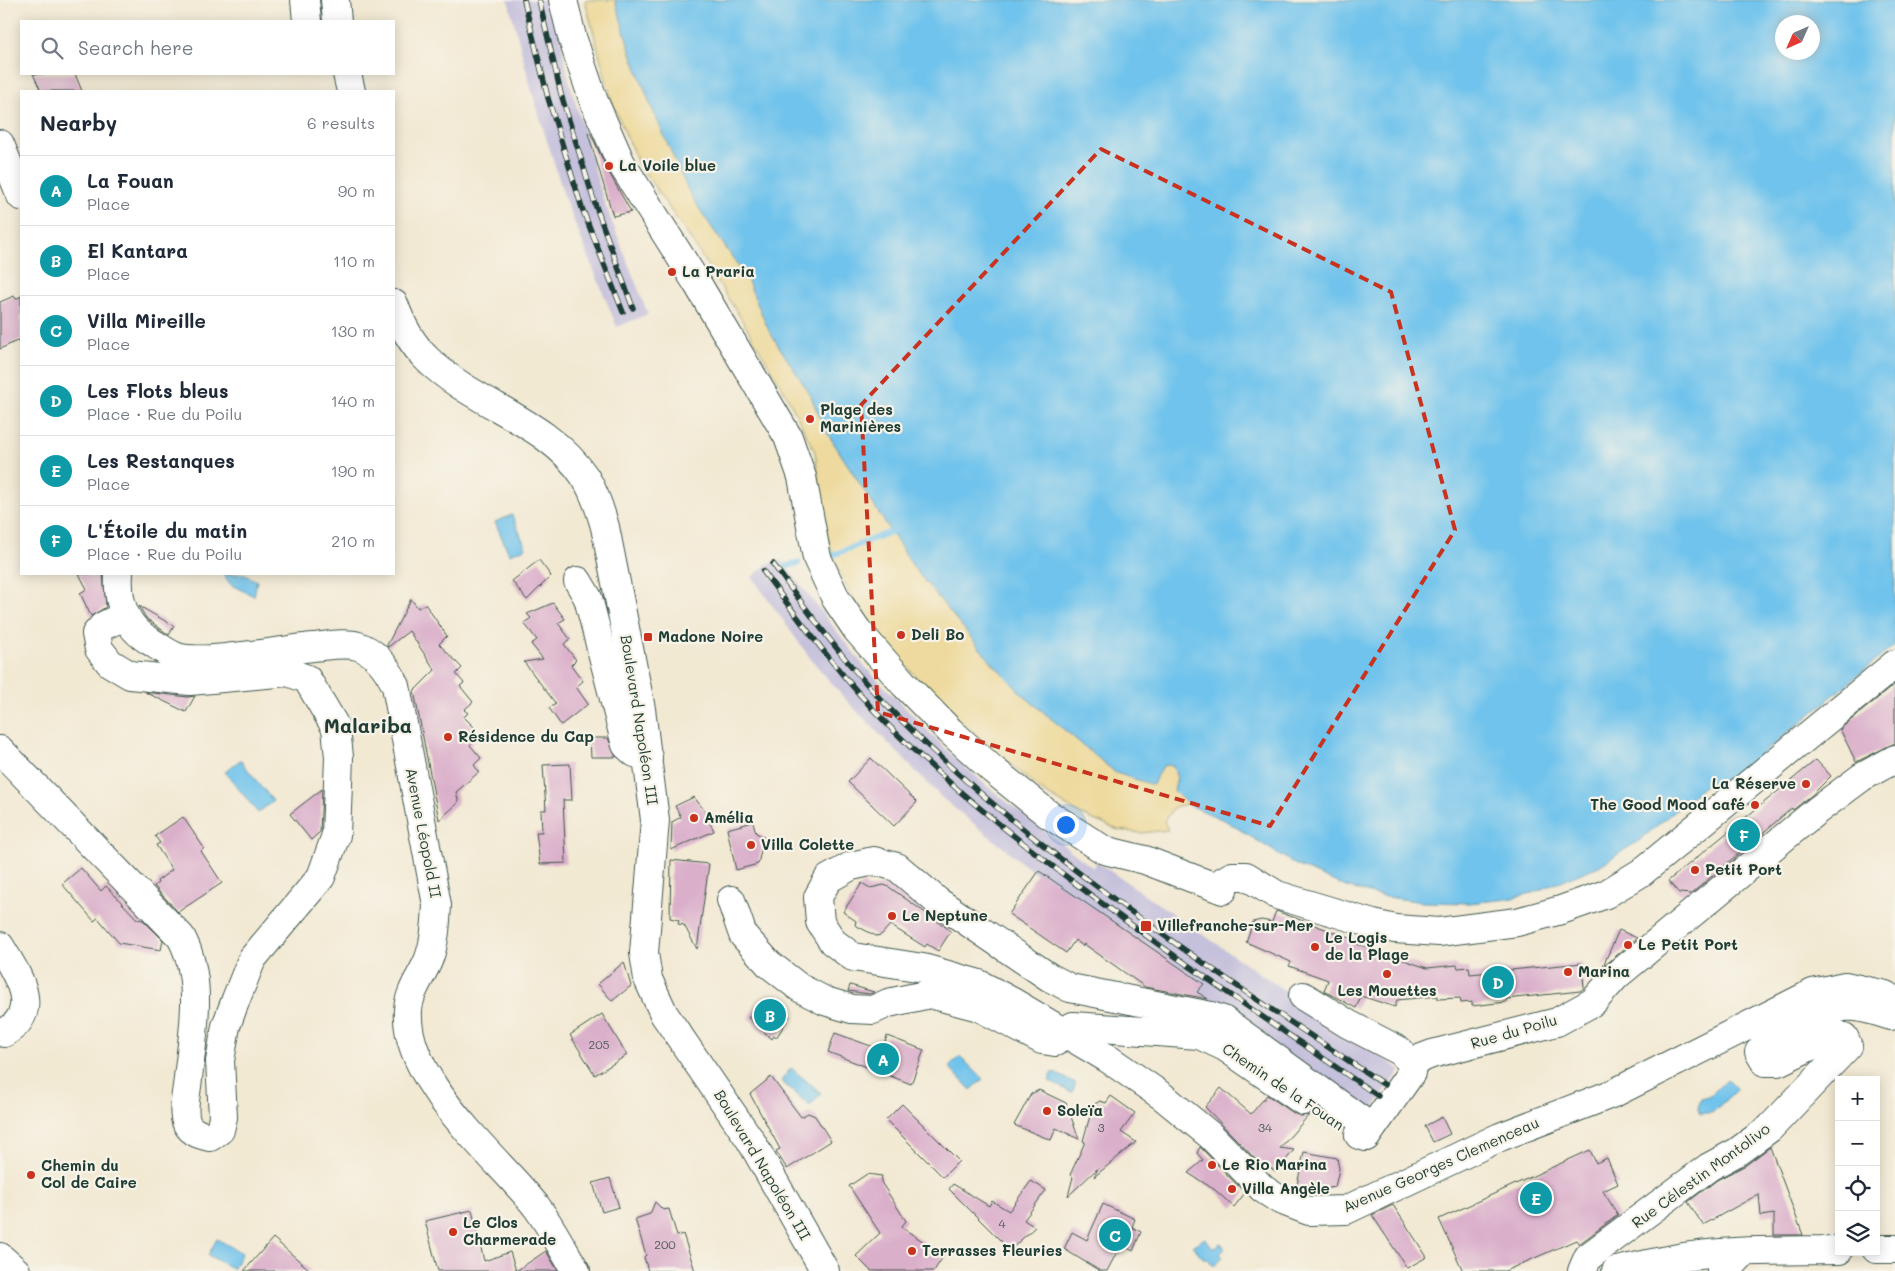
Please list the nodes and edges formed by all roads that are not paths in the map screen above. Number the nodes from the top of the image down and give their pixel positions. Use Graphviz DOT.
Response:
graph roads {
  1 [pos="306,0"];
  2 [pos="335,0"];
  3 [pos="563,0"];
  4 [pos="307,20"];
  5 [pos="338,20"];
  6 [pos="0,144"];
  7 [pos="20,194"];
  8 [pos="395,307"];
  9 [pos="119,575"];
  10 [pos="578,581"];
  11 [pos="124,616"];
  12 [pos="1895,664"];
  13 [pos="0,750"];
  14 [pos="648,757"];
  15 [pos="1895,759"];
  16 [pos="731,900"];
  17 [pos="0,946"];
  18 [pos="1303,996"];
  19 [pos="1895,1000"];
  20 [pos="1895,1018"];
  21 [pos="0,1032"];
  22 [pos="1064,1034"];
  23 [pos="1411,1062"];
  24 [pos="1372,1128"];
  25 [pos="1880,1249"];
  26 [pos="1895,1249"];
  27 [pos="1835,1250"];
  28 [pos="1744,1252"];
  29 [pos="0,1257"];
  30 [pos="16,1271"];
  31 [pos="576,1271"];
  32 [pos="825,1271"];
  33 [pos="1582,1271"];
  34 [pos="1616,1271"];
  35 [pos="1721,1271"];
  1 -- 4 [label="street"];
  2 -- 5 [label="street"];
  3 -- 12 [label="street"];
  6 -- 7 [label="street"];
  8 -- 14 [label="street, Boulevard Napoléon III"];
  9 -- 11 [label="street, Avenue Léopold II"];
  10 -- 14 [label="street"];
  11 -- 13 [label="street"];
  11 -- 31 [label="street, Avenue Léopold II"];
  14 -- 32 [label="street, Boulevard Napoléon III"];
  15 -- 23 [label="street, Rue du Poilu"];
  16 -- 22 [label="street, Chemin de la Fouan"];
  17 -- 21 [label="street"];
  18 -- 23 [label="street"];
  19 -- 22 [label="street, Avenue Georges Clemenceau"];
  20 -- 33 [label="street, Rue Célestin Montolivo"];
  22 -- 24 [label="street, Chemin de la Fouan"];
  22 -- 24 [label="street, Avenue Georges Clemenceau"];
  23 -- 24 [label="street"];
  25 -- 26 [label="street"];
  27 -- 28 [label="street"];
  28 -- 34 [label="street"];
  28 -- 35 [label="street"];
  29 -- 30 [label="street"];
}
